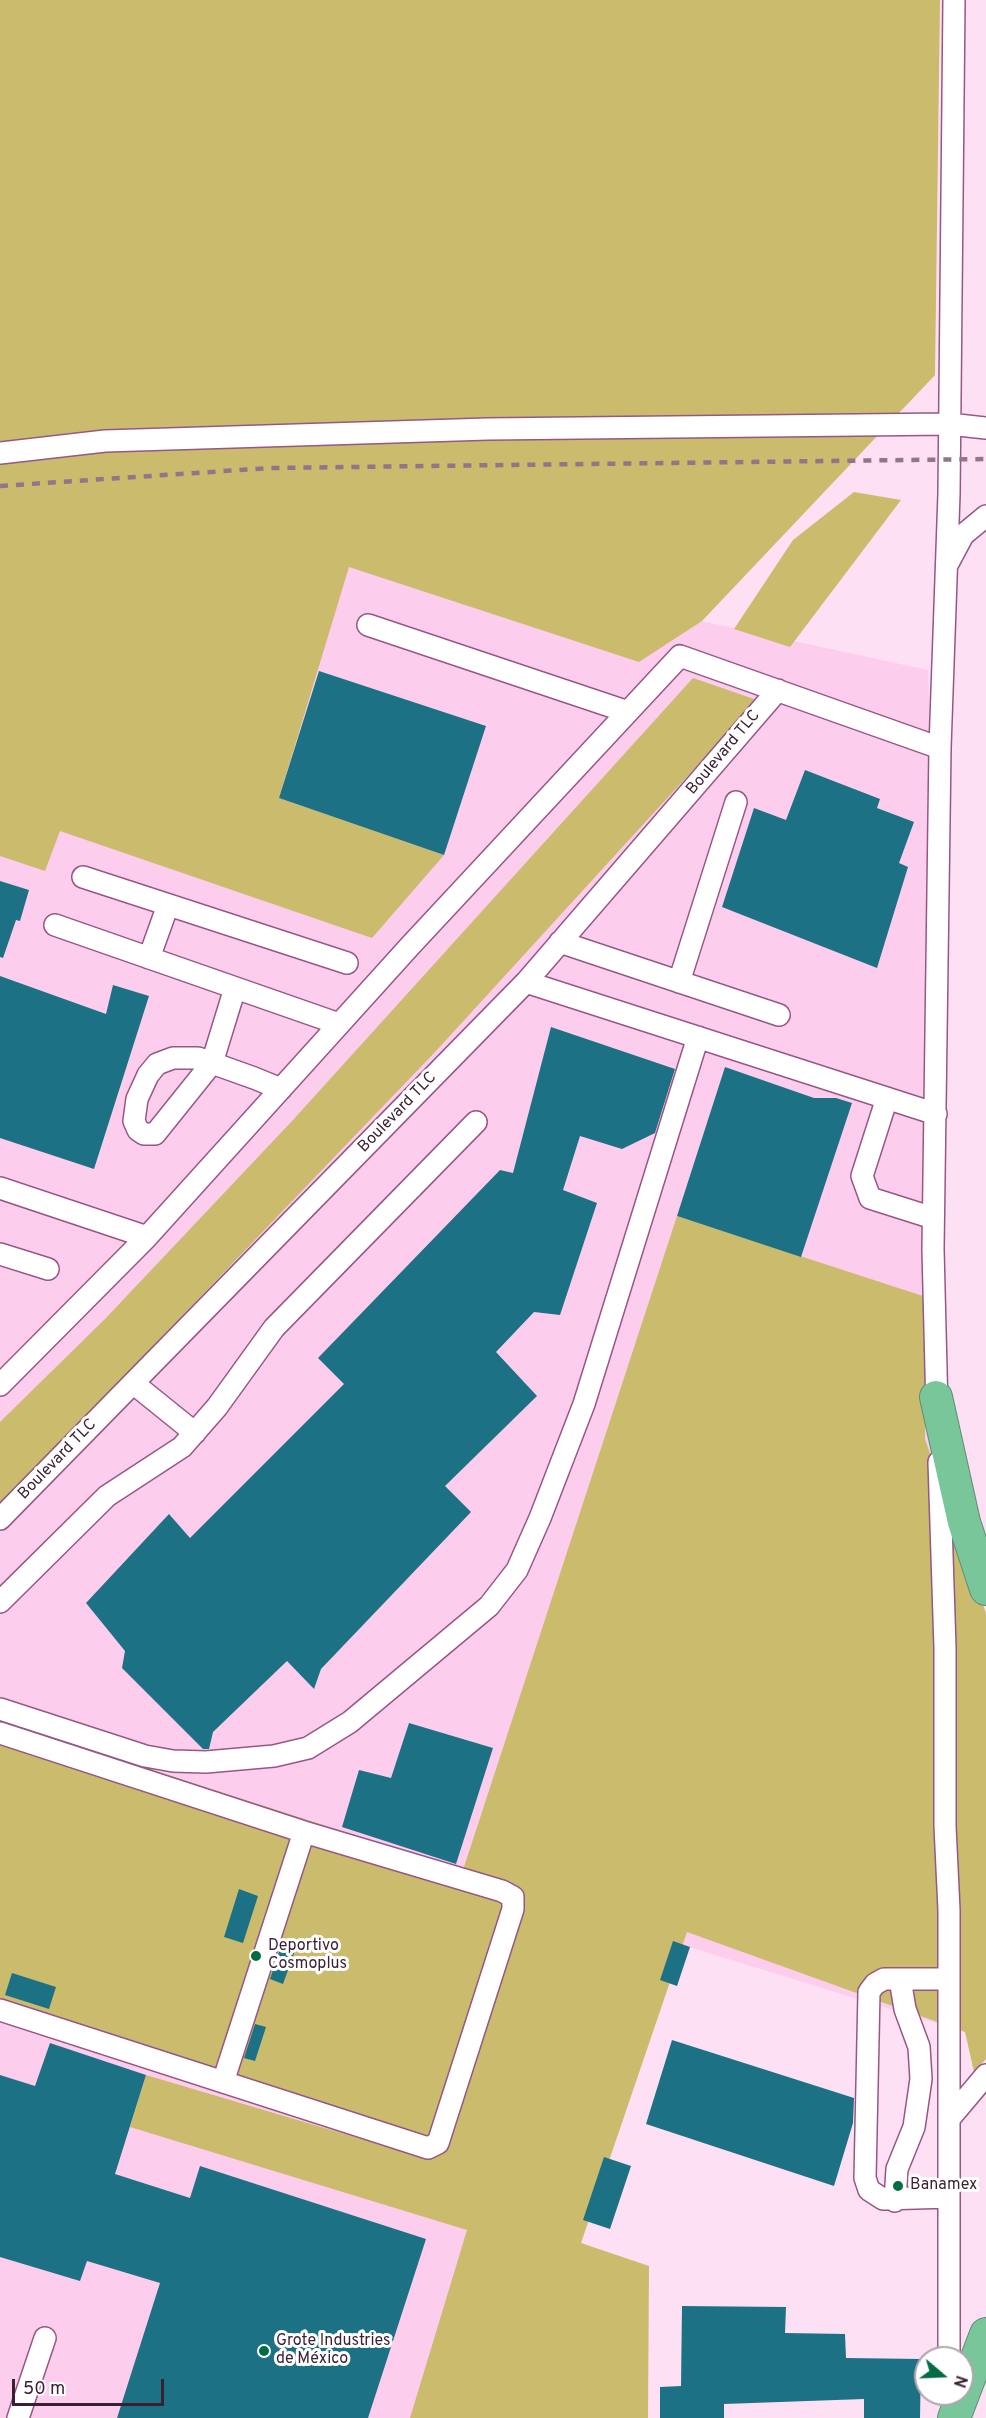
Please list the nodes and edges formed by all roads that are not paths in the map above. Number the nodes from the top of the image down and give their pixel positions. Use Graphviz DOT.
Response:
graph roads {
  1 [pos="954,0"];
  2 [pos="950,424"];
  3 [pos="986,428"];
  4 [pos="0,453"];
  5 [pos="986,516"];
  6 [pos="944,571"];
  7 [pos="368,625"];
  8 [pos="778,690"];
  9 [pos="628,712"];
  10 [pos="939,748"];
  11 [pos="736,802"];
  12 [pos="83,877"];
  13 [pos="168,905"];
  14 [pos="55,925"];
  15 [pos="561,942"];
  16 [pos="149,958"];
  17 [pos="347,963"];
  18 [pos="526,982"];
  19 [pos="679,982"];
  20 [pos="236,988"];
  21 [pos="779,1015"];
  22 [pos="339,1024"];
  23 [pos="698,1037"];
  24 [pos="281,1089"];
  25 [pos="887,1098"];
  26 [pos="936,1114"];
  27 [pos="476,1122"];
  28 [pos="0,1188"];
  29 [pos="933,1218"];
  30 [pos="147,1237"];
  31 [pos="0,1254"];
  32 [pos="48,1269"];
  33 [pos="133,1383"];
  34 [pos="0,1385"];
  35 [pos="936,1397"];
  36 [pos="195,1433"];
  37 [pos="0,1519"];
  38 [pos="986,1589"];
  39 [pos="0,1602"];
  40 [pos="0,1709"];
  41 [pos="0,1733"];
  42 [pos="304,1832"];
  43 [pos="900,1979"];
  44 [pos="949,1979"];
  45 [pos="0,2010"];
  46 [pos="986,2075"];
  47 [pos="223,2082"];
  48 [pos="949,2119"];
  49 [pos="949,2197"];
  50 [pos="895,2201"];
  51 [pos="986,2334"];
  52 [pos="45,2338"];
  53 [pos="949,2346"];
  54 [pos="18,2418"];
  55 [pos="954,2418"];
  1 -- 2 [label="street"];
  2 -- 3 [label="street"];
  2 -- 4 [label="street"];
  2 -- 6 [label="street"];
  5 -- 6 [label="street"];
  6 -- 10 [label="street"];
  7 -- 9 [label="street"];
  8 -- 9 [label="street"];
  8 -- 10 [label="street"];
  8 -- 15 [label="street, Boulevard TLC"];
  9 -- 22 [label="street"];
  10 -- 26 [label="street"];
  11 -- 19 [label="street"];
  12 -- 13 [label="street"];
  13 -- 16 [label="street"];
  13 -- 17 [label="street"];
  14 -- 16 [label="street"];
  15 -- 18 [label="street, Boulevard TLC"];
  15 -- 19 [label="street"];
  16 -- 20 [label="street"];
  18 -- 23 [label="street"];
  18 -- 33 [label="street, Boulevard TLC"];
  19 -- 21 [label="street"];
  20 -- 22 [label="street"];
  20 -- 24 [label="street"];
  22 -- 24 [label="street"];
  23 -- 25 [label="street"];
  23 -- 40 [label="street"];
  24 -- 30 [label="street"];
  25 -- 26 [label="street"];
  25 -- 29 [label="street"];
  26 -- 29 [label="street"];
  27 -- 36 [label="street"];
  28 -- 30 [label="street"];
  29 -- 35 [label="street"];
  30 -- 34 [label="street"];
  31 -- 32 [label="street"];
  33 -- 36 [label="street"];
  33 -- 37 [label="street, Boulevard TLC"];
  35 -- 38 [label="highway"];
  35 -- 44 [label="street"];
  36 -- 39 [label="street"];
  41 -- 42 [label="street"];
  42 -- 47 [label="street"];
  42 -- 47 [label="street"];
  43 -- 44 [label="street"];
  43 -- 50 [label="street"];
  43 -- 50 [label="street"];
  44 -- 48 [label="street"];
  45 -- 47 [label="street"];
  46 -- 48 [label="street"];
  48 -- 49 [label="street"];
  49 -- 50 [label="street"];
  49 -- 53 [label="street"];
  51 -- 55 [label="highway"];
  52 -- 54 [label="street"];
}
